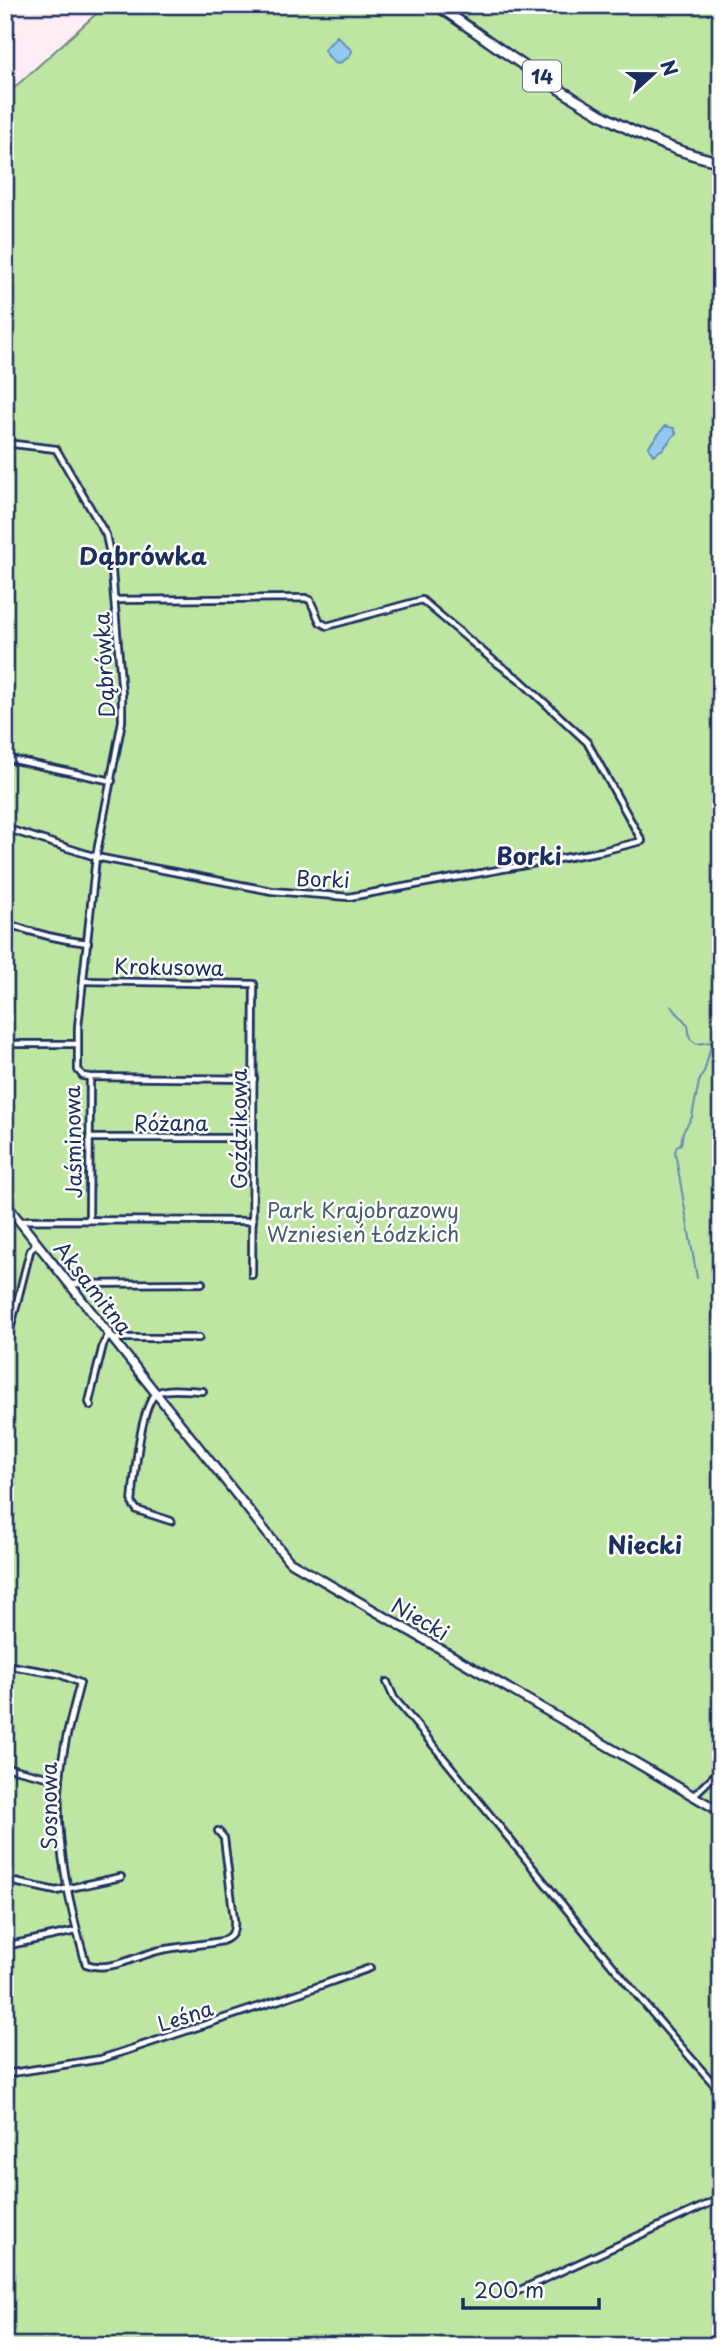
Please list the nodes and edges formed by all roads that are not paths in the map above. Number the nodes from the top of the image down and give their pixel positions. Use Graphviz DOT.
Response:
graph roads {
  1 [pos="436,5"];
  2 [pos="721,162"];
  3 [pos="5,443"];
  4 [pos="115,600"];
  5 [pos="5,758"];
  6 [pos="112,780"];
  7 [pos="5,828"];
  8 [pos="96,857"];
  9 [pos="5,923"];
  10 [pos="88,943"];
  11 [pos="85,981"];
  12 [pos="254,984"];
  13 [pos="5,1044"];
  14 [pos="78,1044"];
  15 [pos="90,1077"];
  16 [pos="254,1079"];
  17 [pos="90,1138"];
  18 [pos="253,1138"];
  19 [pos="5,1203"];
  20 [pos="89,1220"];
  21 [pos="253,1221"];
  22 [pos="20,1222"];
  23 [pos="37,1243"];
  24 [pos="252,1275"];
  25 [pos="202,1283"];
  26 [pos="70,1285"];
  27 [pos="111,1337"];
  28 [pos="199,1338"];
  29 [pos="5,1350"];
  30 [pos="203,1391"];
  31 [pos="156,1393"];
  32 [pos="91,1406"];
  33 [pos="171,1521"];
  34 [pos="5,1665"];
  35 [pos="387,1682"];
  36 [pos="5,1767"];
  37 [pos="721,1769"];
  38 [pos="60,1780"];
  39 [pos="693,1796"];
  40 [pos="721,1812"];
  41 [pos="218,1831"];
  42 [pos="121,1877"];
  43 [pos="5,1880"];
  44 [pos="70,1889"];
  45 [pos="76,1931"];
  46 [pos="5,1946"];
  47 [pos="370,1968"];
  48 [pos="5,2074"];
  49 [pos="721,2092"];
  50 [pos="721,2198"];
  51 [pos="518,2291"];
  1 -- 2 [label="main road, 14"];
  3 -- 4 [label="street, Dąbrówka"];
  4 -- 6 [label="street, Dąbrówka"];
  4 -- 8 [label="street, Borki"];
  5 -- 6 [label="street"];
  6 -- 8 [label="street, Dąbrówka"];
  7 -- 8 [label="street, Borki"];
  8 -- 10 [label="street, Dąbrówka"];
  9 -- 10 [label="street"];
  10 -- 11 [label="street, Jaśminowa"];
  11 -- 12 [label="street, Krokusowa"];
  11 -- 14 [label="street, Jaśminowa"];
  12 -- 16 [label="street, Goździkowa"];
  13 -- 14 [label="street"];
  14 -- 15 [label="street, Jaśminowa"];
  15 -- 16 [label="street"];
  15 -- 17 [label="street, Jaśminowa"];
  16 -- 18 [label="street, Goździkowa"];
  17 -- 18 [label="street, Różana"];
  17 -- 20 [label="street, Jaśminowa"];
  18 -- 21 [label="street, Goździkowa"];
  19 -- 22 [label="street, Aksamitna"];
  20 -- 21 [label="street"];
  20 -- 22 [label="street"];
  21 -- 24 [label="street, Goździkowa"];
  22 -- 23 [label="street, Aksamitna"];
  23 -- 26 [label="street, Aksamitna"];
  23 -- 29 [label="street"];
  25 -- 26 [label="street"];
  26 -- 27 [label="street, Aksamitna"];
  27 -- 28 [label="street"];
  27 -- 31 [label="street, Aksamitna"];
  27 -- 32 [label="street"];
  30 -- 31 [label="street"];
  31 -- 33 [label="street"];
  31 -- 39 [label="street, Niecki"];
  34 -- 38 [label="street, Sosnowa"];
  35 -- 49 [label="street"];
  36 -- 38 [label="street"];
  37 -- 39 [label="street"];
  38 -- 44 [label="street, Sosnowa"];
  39 -- 40 [label="street, Niecki"];
  41 -- 45 [label="street, Sosnowa"];
  42 -- 44 [label="street"];
  43 -- 44 [label="street"];
  44 -- 45 [label="street, Sosnowa"];
  45 -- 46 [label="street"];
  47 -- 48 [label="street, Leśna"];
  50 -- 51 [label="street"];
}
